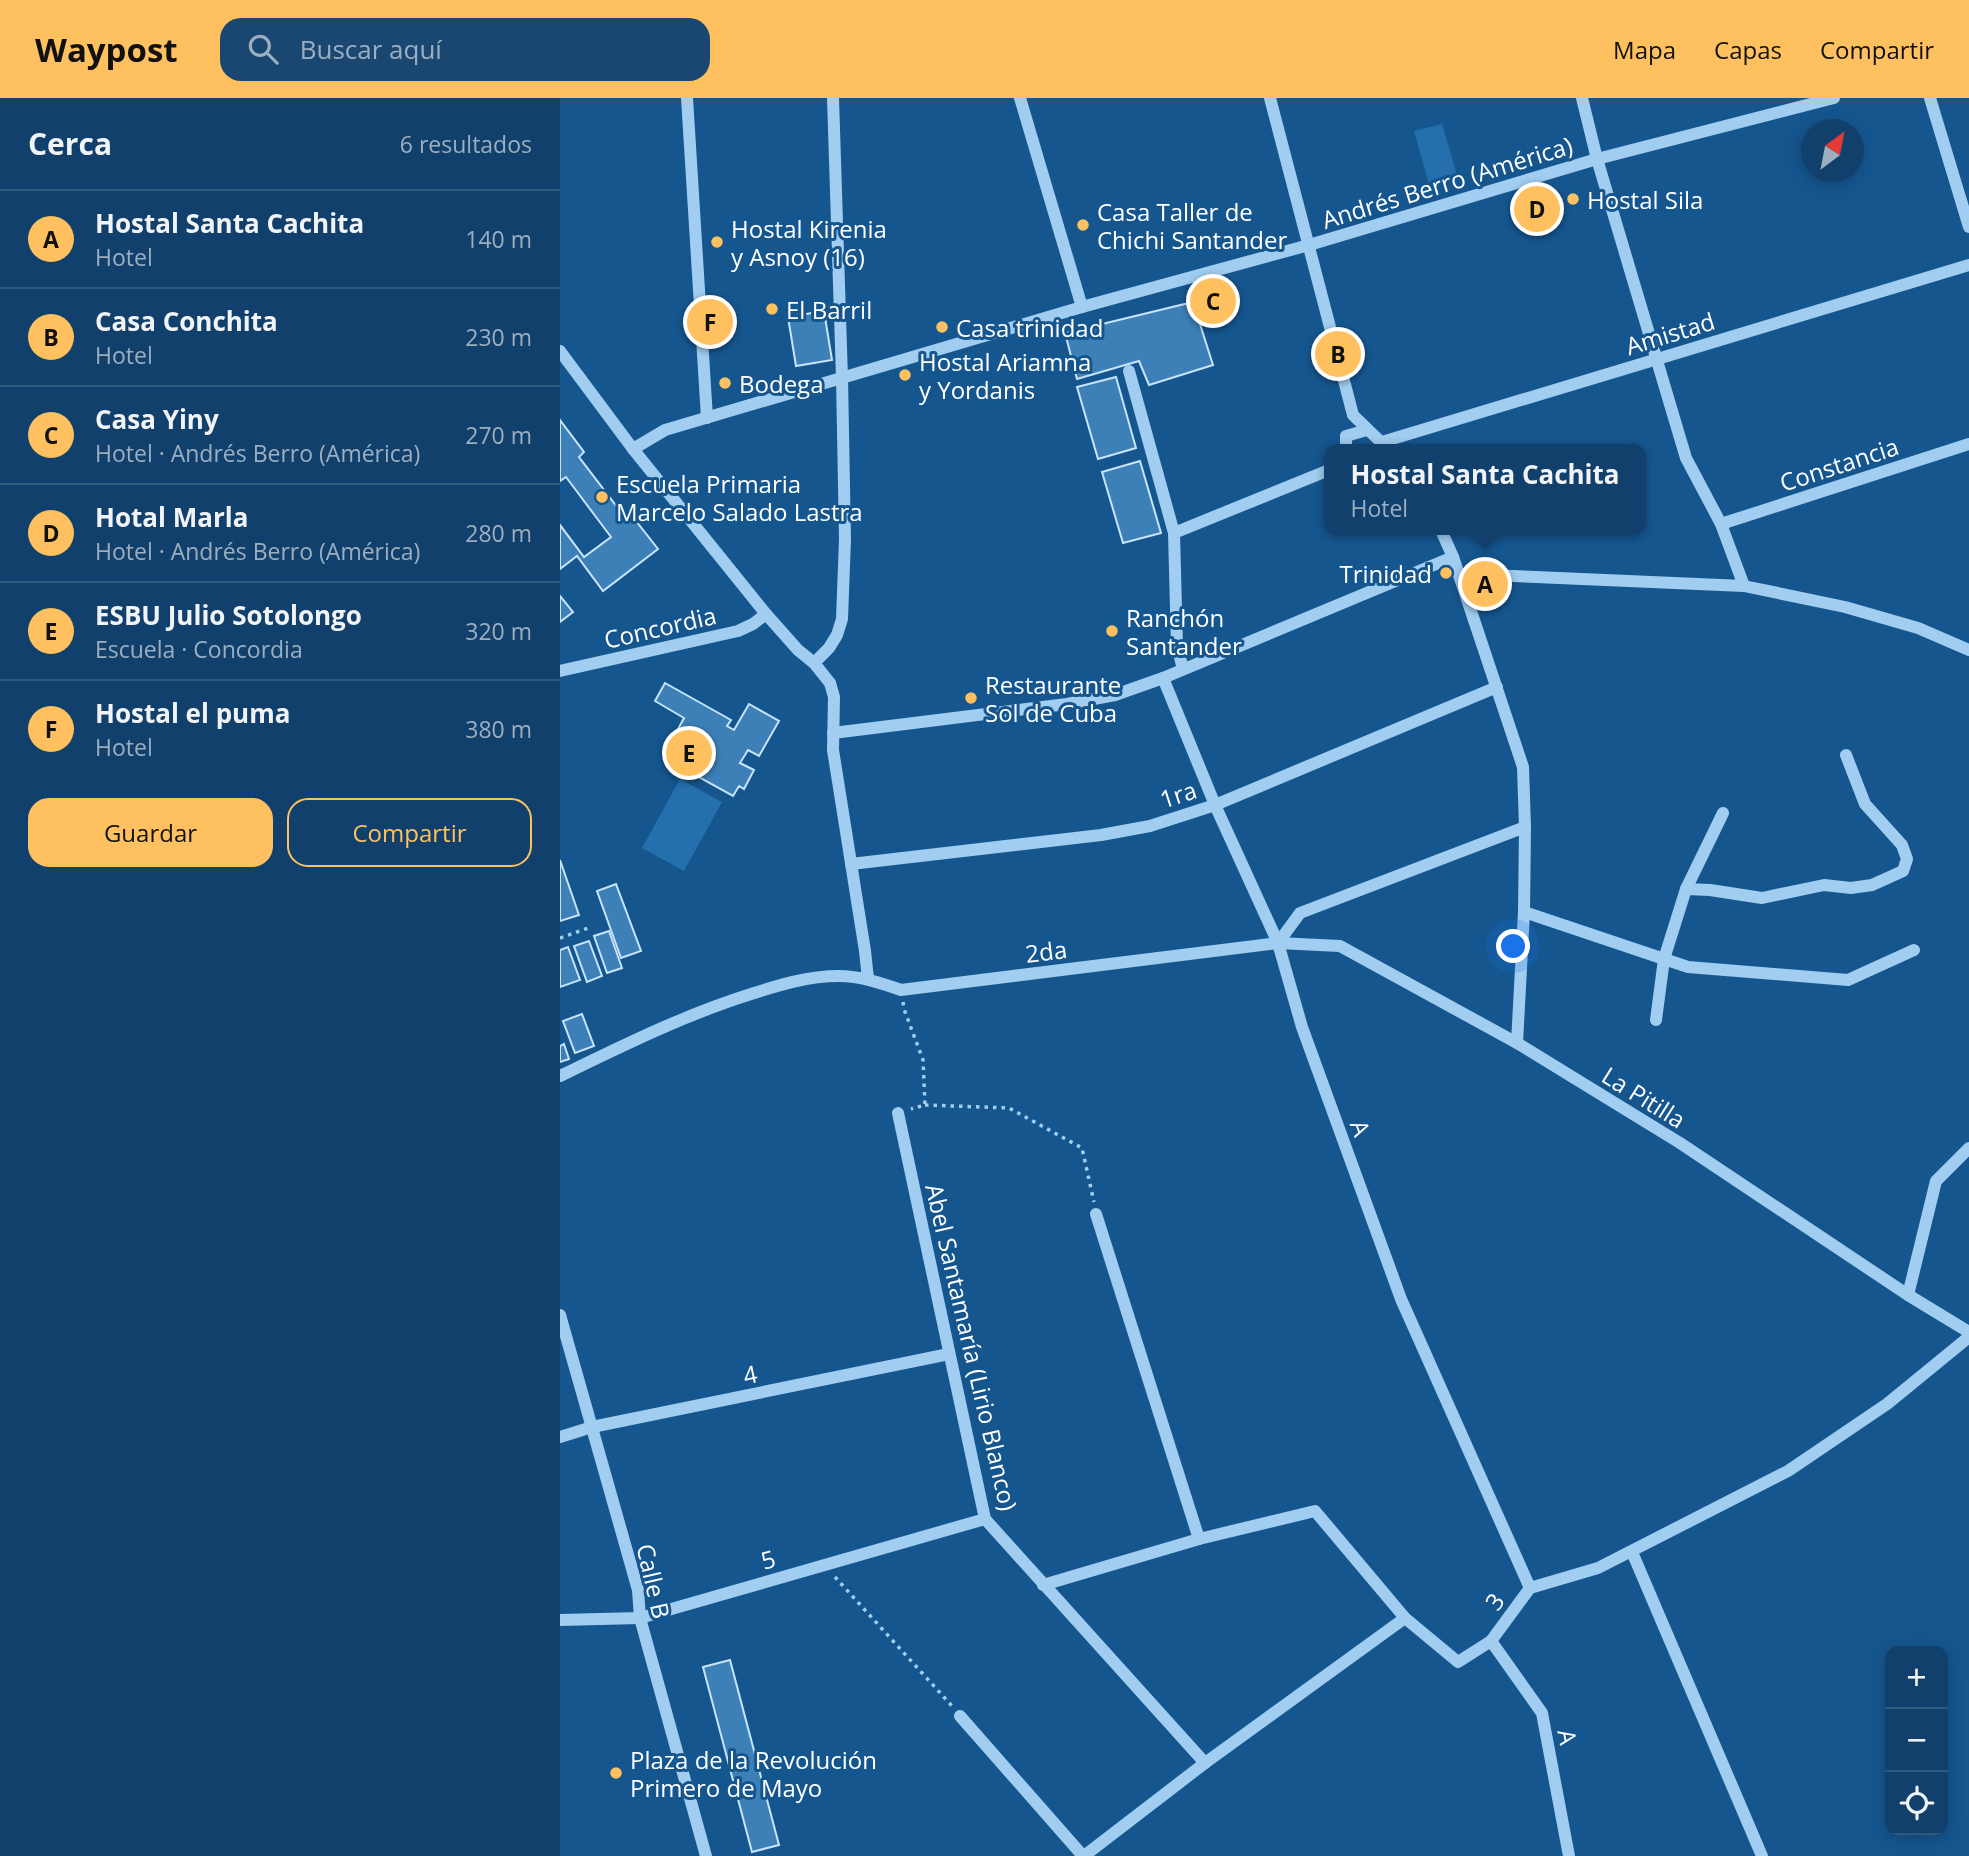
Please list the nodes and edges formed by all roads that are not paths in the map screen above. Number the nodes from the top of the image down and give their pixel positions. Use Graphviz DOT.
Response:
graph roads {
  1 [pos="687,98"];
  2 [pos="833,98"];
  3 [pos="1020,98"];
  4 [pos="1270,98"];
  5 [pos="1582,98"];
  6 [pos="1834,98"];
  7 [pos="1930,98"];
  8 [pos="1597,159"];
  9 [pos="1969,227"];
  10 [pos="1309,245"];
  11 [pos="1969,265"];
  12 [pos="1082,307"];
  13 [pos="560,351"];
  14 [pos="1656,359"];
  15 [pos="1129,371"];
  16 [pos="842,378"];
  17 [pos="707,418"];
  18 [pos="1367,430"];
  19 [pos="1346,444"];
  20 [pos="1384,444"];
  21 [pos="1388,444"];
  22 [pos="1969,444"];
  23 [pos="633,449"];
  24 [pos="1324,472"];
  25 [pos="1721,524"];
  26 [pos="1174,533"];
  27 [pos="1443,535"];
  28 [pos="1453,557"];
  29 [pos="1460,577"];
  30 [pos="1744,586"];
  31 [pos="766,614"];
  32 [pos="1969,650"];
  33 [pos="814,663"];
  34 [pos="1182,669"];
  35 [pos="560,671"];
  36 [pos="1163,678"];
  37 [pos="1497,687"];
  38 [pos="833,733"];
  39 [pos="1846,755"];
  40 [pos="1215,805"];
  41 [pos="1723,813"];
  42 [pos="1525,827"];
  43 [pos="851,864"];
  44 [pos="1686,889"];
  45 [pos="1524,912"];
  46 [pos="1278,943"];
  47 [pos="1913,950"];
  48 [pos="1664,959"];
  49 [pos="868,979"];
  50 [pos="1656,1020"];
  51 [pos="1517,1043"];
  52 [pos="560,1076"];
  53 [pos="898,1113"];
  54 [pos="1969,1148"];
  55 [pos="1096,1214"];
  56 [pos="1908,1295"];
  57 [pos="560,1315"];
  58 [pos="1969,1335"];
  59 [pos="949,1354"];
  60 [pos="592,1427"];
  61 [pos="560,1437"];
  62 [pos="985,1519"];
  63 [pos="1199,1539"];
  64 [pos="1632,1552"];
  65 [pos="1043,1586"];
  66 [pos="1530,1588"];
  67 [pos="640,1618"];
  68 [pos="1405,1618"];
  69 [pos="560,1620"];
  70 [pos="1491,1641"];
  71 [pos="960,1716"];
  72 [pos="1205,1763"];
  73 [pos="706,1856"];
  74 [pos="1083,1856"];
  75 [pos="1569,1856"];
  76 [pos="1762,1856"];
  1 -- 17 [label="street"];
  2 -- 16 [label="street"];
  3 -- 12 [label="street"];
  4 -- 10 [label="street"];
  5 -- 8 [label="street"];
  6 -- 8 [label="street, Andrés Berro (América)"];
  7 -- 9 [label="street"];
  8 -- 10 [label="street, Andrés Berro (América)"];
  8 -- 14 [label="street"];
  10 -- 12 [label="street, Andrés Berro (América)"];
  10 -- 18 [label="street"];
  11 -- 14 [label="street, Amistad"];
  12 -- 16 [label="street, Andrés Berro (América)"];
  13 -- 23 [label="street"];
  14 -- 21 [label="street, Amistad"];
  14 -- 25 [label="street"];
  15 -- 26 [label="street"];
  16 -- 17 [label="street, Andrés Berro (América)"];
  16 -- 33 [label="street"];
  17 -- 23 [label="street, Andrés Berro (América)"];
  18 -- 19 [label="street"];
  18 -- 20 [label="street"];
  22 -- 25 [label="street, Constancia"];
  23 -- 31 [label="street"];
  24 -- 26 [label="street"];
  25 -- 30 [label="street"];
  26 -- 34 [label="street"];
  27 -- 28 [label="street"];
  28 -- 29 [label="street"];
  28 -- 34 [label="street"];
  29 -- 30 [label="street"];
  29 -- 37 [label="street"];
  30 -- 32 [label="street"];
  31 -- 33 [label="street"];
  31 -- 35 [label="street, Concordia"];
  33 -- 38 [label="street"];
  34 -- 36 [label="street"];
  36 -- 38 [label="street"];
  36 -- 40 [label="street, A"];
  37 -- 40 [label="street, 1ra"];
  37 -- 42 [label="street"];
  38 -- 43 [label="street"];
  39 -- 44 [label="street"];
  40 -- 43 [label="street, 1ra"];
  40 -- 46 [label="street, A"];
  41 -- 44 [label="street"];
  42 -- 45 [label="street"];
  42 -- 46 [label="street"];
  43 -- 49 [label="street"];
  44 -- 48 [label="street"];
  45 -- 48 [label="street"];
  45 -- 51 [label="street"];
  46 -- 49 [label="street, 2da"];
  46 -- 51 [label="street, La Pitilla"];
  46 -- 66 [label="street, A"];
  47 -- 48 [label="street"];
  48 -- 50 [label="street"];
  49 -- 52 [label="street, 2da"];
  51 -- 56 [label="street, La Pitilla"];
  53 -- 59 [label="street, Abel Santamaría (Lirio Blanco)"];
  54 -- 56 [label="street"];
  55 -- 63 [label="street"];
  56 -- 58 [label="street, La Pitilla"];
  57 -- 60 [label="street, Calle B"];
  58 -- 64 [label="street, 3"];
  59 -- 60 [label="street, 4"];
  59 -- 62 [label="street, Abel Santamaría (Lirio Blanco)"];
  60 -- 61 [label="street, 4"];
  60 -- 67 [label="street, Calle B"];
  62 -- 65 [label="street, Abel Santamaría (Lirio Blanco)"];
  62 -- 67 [label="street, 5"];
  63 -- 65 [label="street"];
  63 -- 68 [label="street"];
  64 -- 66 [label="street, 3"];
  64 -- 76 [label="street"];
  65 -- 72 [label="street, Abel Santamaría (Lirio Blanco)"];
  66 -- 70 [label="street, 3"];
  67 -- 69 [label="street, 5"];
  67 -- 73 [label="street, Calle B"];
  68 -- 70 [label="street, 3"];
  68 -- 72 [label="street"];
  70 -- 75 [label="street, A"];
  71 -- 74 [label="street"];
  72 -- 74 [label="street"];
}
